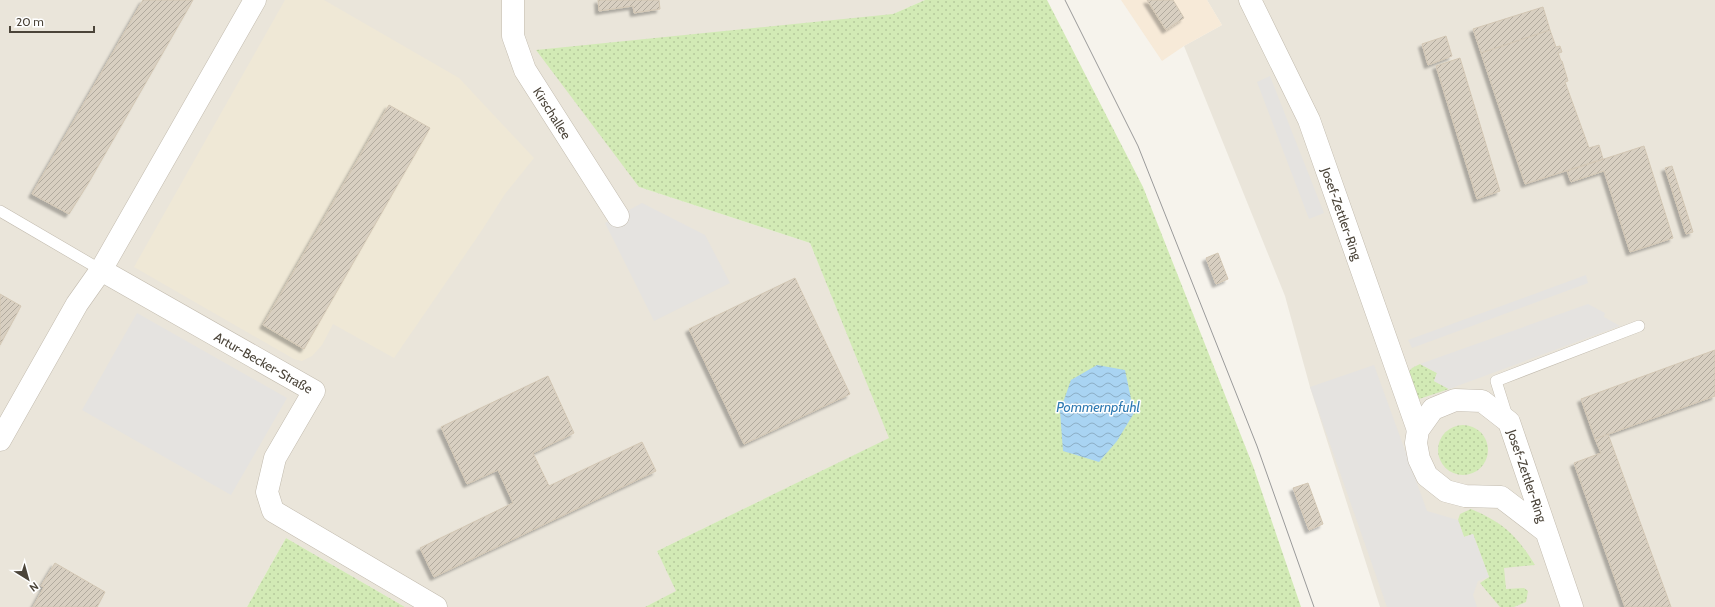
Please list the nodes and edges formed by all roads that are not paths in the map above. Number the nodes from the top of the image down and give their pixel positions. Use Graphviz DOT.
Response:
graph roads {
  1 [pos="255,0"];
  2 [pos="513,0"];
  3 [pos="1253,1"];
  4 [pos="0,211"];
  5 [pos="618,216"];
  6 [pos="101,270"];
  7 [pos="1639,326"];
  8 [pos="1509,422"];
  9 [pos="1418,430"];
  10 [pos="2,431"];
  11 [pos="1544,530"];
  12 [pos="436,607"];
  13 [pos="1572,607"];
  1 -- 6 [label="street"];
  2 -- 5 [label="street, Kirschallee"];
  3 -- 9 [label="street, Josef-Zettler-Ring"];
  4 -- 6 [label="lane"];
  6 -- 10 [label="street"];
  6 -- 12 [label="street, Artur-Becker-Straße"];
  7 -- 8 [label="lane, Josef-Zettler-Ring"];
  8 -- 9 [label="street, Josef-Zettler-Ring"];
  8 -- 11 [label="street, Josef-Zettler-Ring"];
  9 -- 11 [label="street, Josef-Zettler-Ring"];
  11 -- 13 [label="street, Josef-Zettler-Ring"];
}
